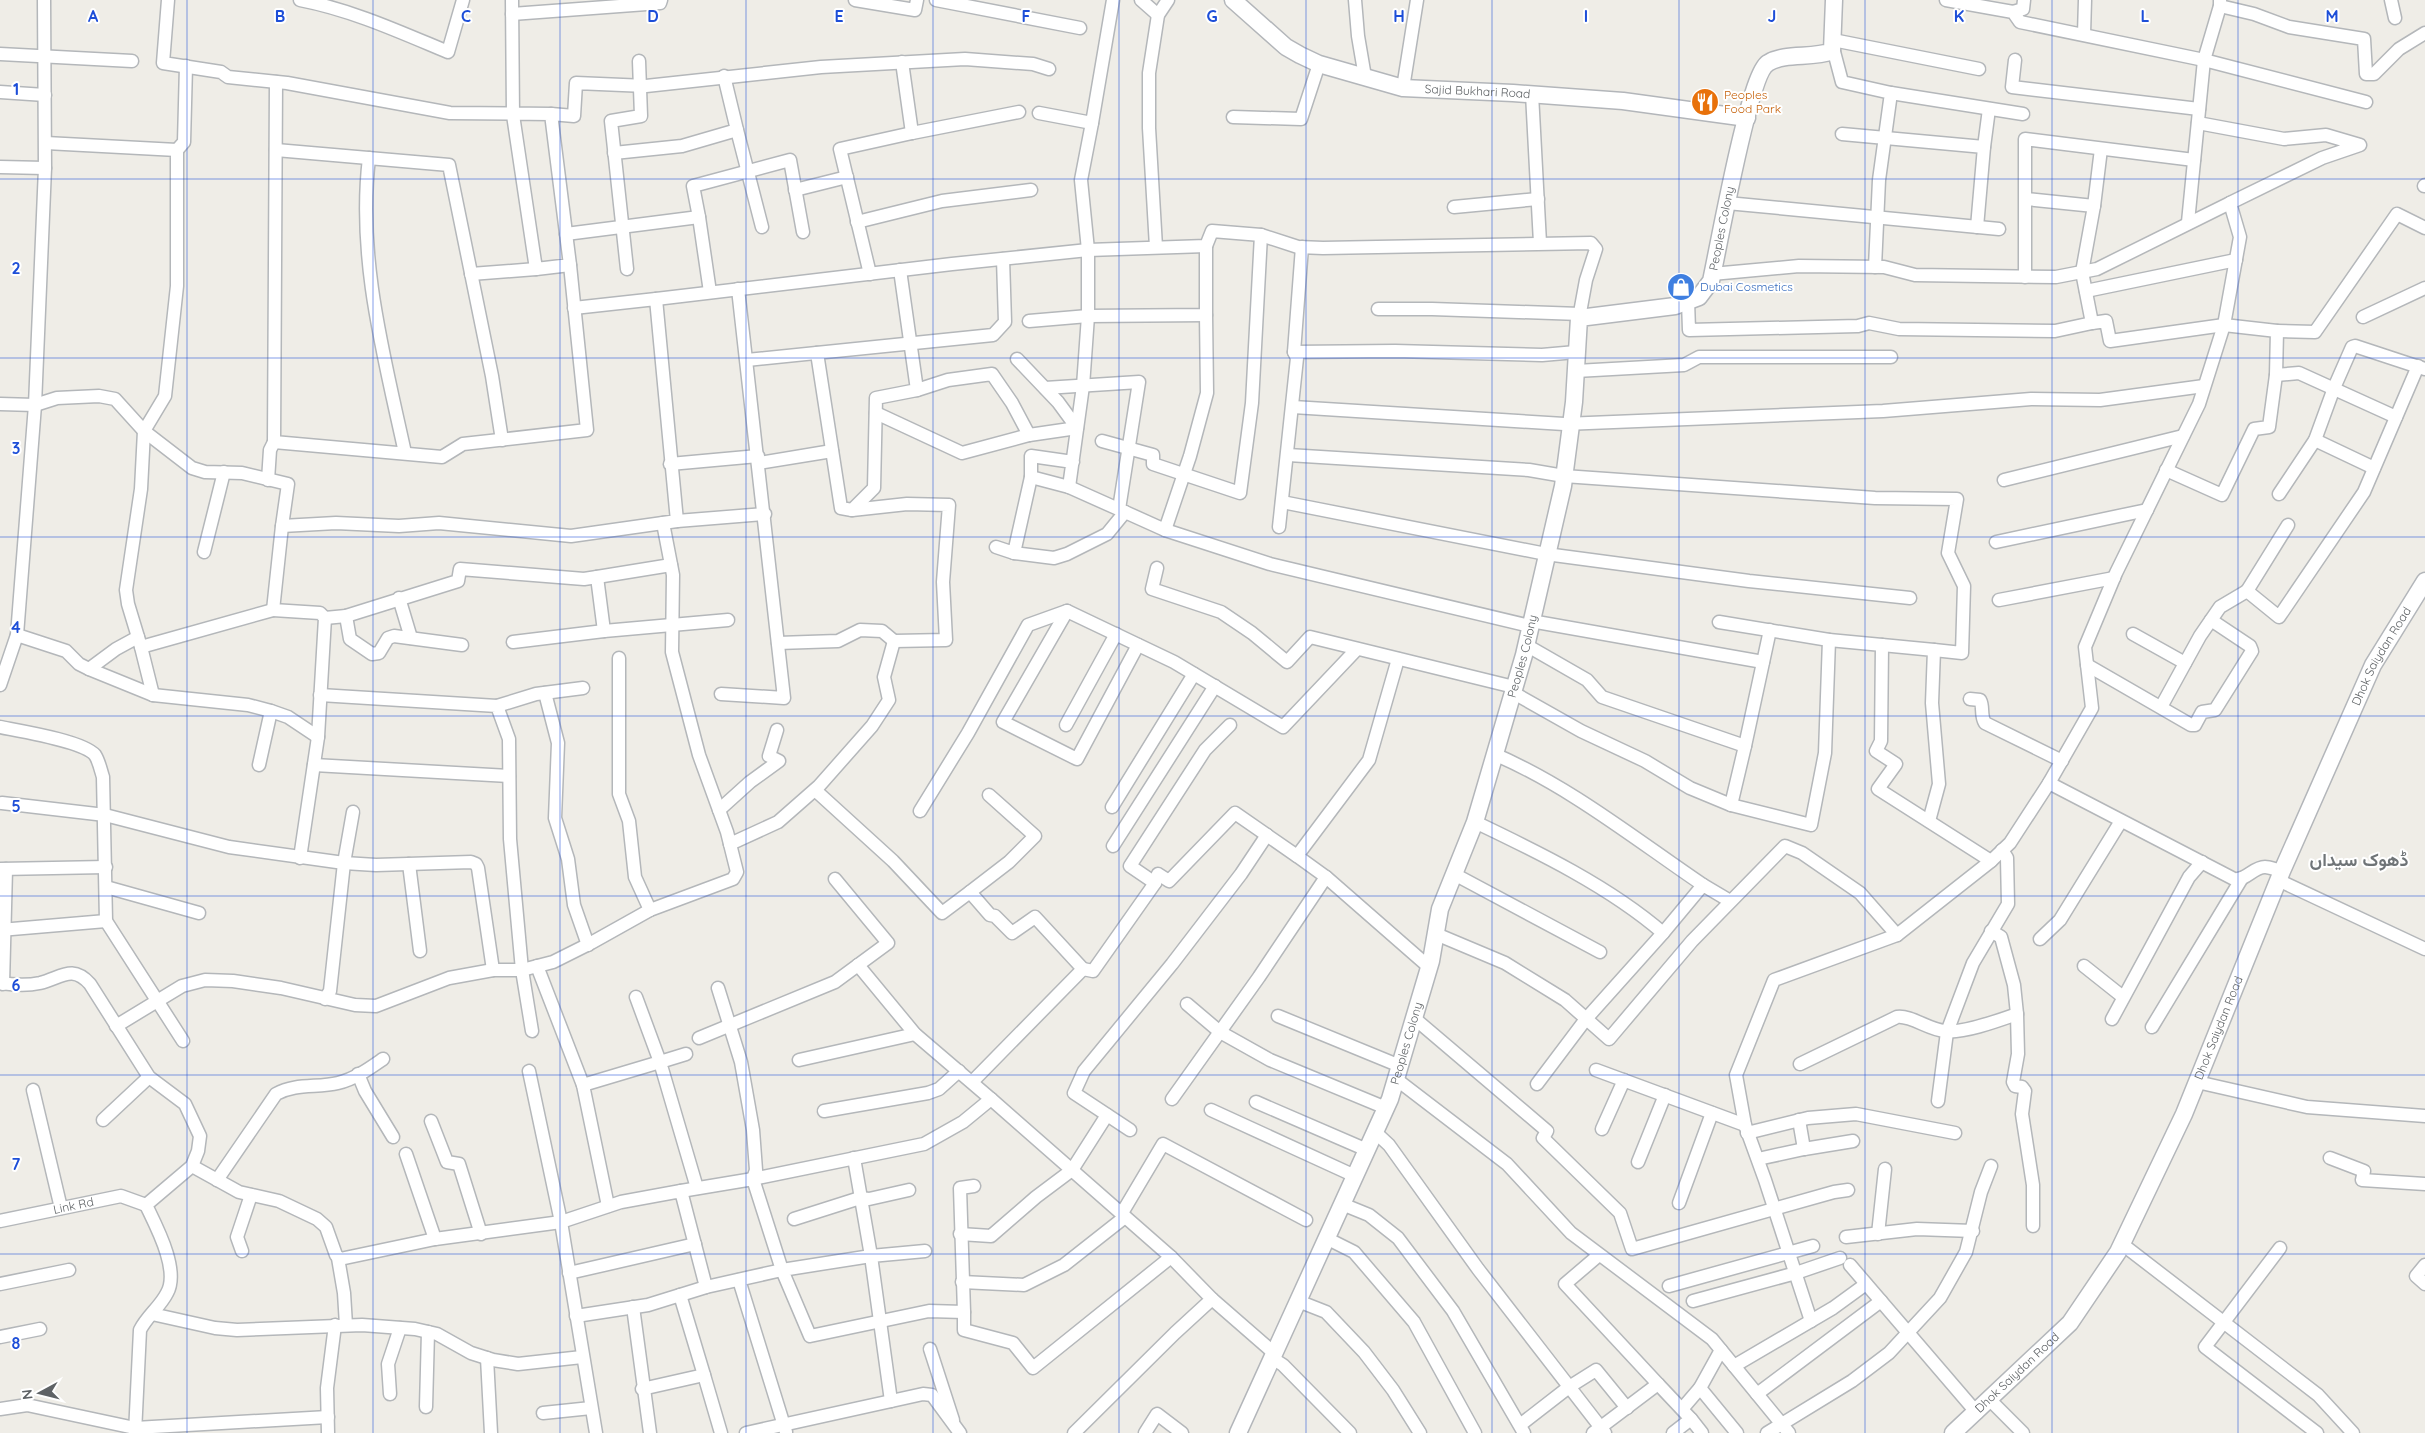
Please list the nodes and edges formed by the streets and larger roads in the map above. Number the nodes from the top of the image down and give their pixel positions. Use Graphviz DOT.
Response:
graph roads {
  1 [pos="44,0"];
  2 [pos="168,0"];
  3 [pos="300,0"];
  4 [pos="462,0"];
  5 [pos="512,0"];
  6 [pos="661,0"];
  7 [pos="855,0"];
  8 [pos="917,0"];
  9 [pos="936,0"];
  10 [pos="1113,0"];
  11 [pos="1141,0"];
  12 [pos="1168,0"];
  13 [pos="1233,0"];
  14 [pos="1355,0"];
  15 [pos="1417,0"];
  16 [pos="1834,0"];
  17 [pos="1946,0"];
  18 [pos="2024,0"];
  19 [pos="2085,0"];
  20 [pos="2391,0"];
  21 [pos="2220,3"];
  22 [pos="584,4"];
  23 [pos="340,5"];
  24 [pos="2013,12"];
  25 [pos="512,14"];
  26 [pos="1158,15"];
  27 [pos="2395,18"];
  28 [pos="1080,28"];
  29 [pos="2425,33"];
  30 [pos="2084,34"];
  31 [pos="1833,44"];
  32 [pos="0,54"];
  33 [pos="46,57"];
  34 [pos="2015,60"];
  35 [pos="2204,60"];
  36 [pos="132,61"];
  37 [pos="639,61"];
  38 [pos="902,62"];
  39 [pos="1320,64"];
  40 [pos="186,66"];
  41 [pos="1049,69"];
  42 [pos="1980,69"];
  43 [pos="724,76"];
  44 [pos="1365,77"];
  45 [pos="276,82"];
  46 [pos="640,86"];
  47 [pos="1403,88"];
  48 [pos="0,92"];
  49 [pos="1891,93"];
  50 [pos="1532,94"];
  51 [pos="46,95"];
  52 [pos="2366,102"];
  53 [pos="1988,109"];
  54 [pos="2199,109"];
  55 [pos="1019,112"];
  56 [pos="1039,113"];
  57 [pos="551,114"];
  58 [pos="2024,114"];
  59 [pos="513,115"];
  60 [pos="1233,117"];
  61 [pos="1746,118"];
  62 [pos="1092,122"];
  63 [pos="2198,123"];
  64 [pos="737,130"];
  65 [pos="912,133"];
  66 [pos="1842,134"];
  67 [pos="1886,136"];
  68 [pos="46,143"];
  69 [pos="1984,147"];
  70 [pos="2101,149"];
  71 [pos="177,150"];
  72 [pos="276,150"];
  73 [pos="614,153"];
  74 [pos="369,158"];
  75 [pos="2194,160"];
  76 [pos="0,167"];
  77 [pos="45,168"];
  78 [pos="748,171"];
  79 [pos="846,176"];
  80 [pos="795,190"];
  81 [pos="1031,190"];
  82 [pos="1538,200"];
  83 [pos="2026,200"];
  84 [pos="1726,203"];
  85 [pos="2230,203"];
  86 [pos="2094,206"];
  87 [pos="1454,208"];
  88 [pos="700,217"];
  89 [pos="1877,217"];
  90 [pos="857,222"];
  91 [pos="2188,222"];
  92 [pos="622,227"];
  93 [pos="1977,227"];
  94 [pos="762,228"];
  95 [pos="2425,228"];
  96 [pos="2000,229"];
  97 [pos="803,232"];
  98 [pos="566,234"];
  99 [pos="1261,235"];
  100 [pos="1540,243"];
  101 [pos="1206,246"];
  102 [pos="1156,247"];
  103 [pos="1302,247"];
  104 [pos="1088,250"];
  105 [pos="1003,259"];
  106 [pos="2236,260"];
  107 [pos="570,265"];
  108 [pos="1875,267"];
  109 [pos="536,269"];
  110 [pos="626,269"];
  111 [pos="900,270"];
  112 [pos="2082,272"];
  113 [pos="471,274"];
  114 [pos="870,274"];
  115 [pos="1712,274"];
  116 [pos="2025,277"];
  117 [pos="2425,288"];
  118 [pos="738,289"];
  119 [pos="2086,291"];
  120 [pos="710,292"];
  121 [pos="656,299"];
  122 [pos="1688,301"];
  123 [pos="574,308"];
  124 [pos="1378,310"];
  125 [pos="1088,316"];
  126 [pos="1206,316"];
  127 [pos="1580,316"];
  128 [pos="2363,317"];
  129 [pos="1029,322"];
  130 [pos="2092,323"];
  131 [pos="2224,325"];
  132 [pos="2277,331"];
  133 [pos="910,343"];
  134 [pos="1294,352"];
  135 [pos="1576,352"];
  136 [pos="817,353"];
  137 [pos="1891,357"];
  138 [pos="747,360"];
  139 [pos="1017,360"];
  140 [pos="2421,368"];
  141 [pos="1576,371"];
  142 [pos="2276,375"];
  143 [pos="1084,386"];
  144 [pos="2204,386"];
  145 [pos="1045,388"];
  146 [pos="2334,388"];
  147 [pos="917,390"];
  148 [pos="0,404"];
  149 [pos="35,405"];
  150 [pos="1293,407"];
  151 [pos="876,413"];
  152 [pos="2396,417"];
  153 [pos="1572,422"];
  154 [pos="1077,428"];
  155 [pos="144,432"];
  156 [pos="1029,435"];
  157 [pos="2183,436"];
  158 [pos="502,440"];
  159 [pos="2315,440"];
  160 [pos="1102,441"];
  161 [pos="274,442"];
  162 [pos="1127,448"];
  163 [pos="832,450"];
  164 [pos="405,454"];
  165 [pos="1288,455"];
  166 [pos="758,460"];
  167 [pos="1073,462"];
  168 [pos="670,464"];
  169 [pos="2374,468"];
  170 [pos="2166,470"];
  171 [pos="224,472"];
  172 [pos="1184,474"];
  173 [pos="1564,476"];
  174 [pos="1031,477"];
  175 [pos="268,480"];
  176 [pos="2004,480"];
  177 [pos="1069,487"];
  178 [pos="2280,494"];
  179 [pos="1282,502"];
  180 [pos="852,510"];
  181 [pos="1122,510"];
  182 [pos="2147,510"];
  183 [pos="764,514"];
  184 [pos="677,521"];
  185 [pos="663,523"];
  186 [pos="2288,525"];
  187 [pos="282,526"];
  188 [pos="1279,528"];
  189 [pos="1165,530"];
  190 [pos="1996,542"];
  191 [pos="996,548"];
  192 [pos="204,552"];
  193 [pos="1014,553"];
  194 [pos="1546,554"];
  195 [pos="671,565"];
  196 [pos="1157,568"];
  197 [pos="597,577"];
  198 [pos="2114,578"];
  199 [pos="2425,580"];
  200 [pos="2247,591"];
  201 [pos="399,598"];
  202 [pos="1910,598"];
  203 [pos="1999,600"];
  204 [pos="273,610"];
  205 [pos="1067,611"];
  206 [pos="346,616"];
  207 [pos="325,618"];
  208 [pos="728,620"];
  209 [pos="2211,620"];
  210 [pos="1719,622"];
  211 [pos="1531,624"];
  212 [pos="672,625"];
  213 [pos="1770,630"];
  214 [pos="604,631"];
  215 [pos="1116,634"];
  216 [pos="2133,634"];
  217 [pos="17,635"];
  218 [pos="411,638"];
  219 [pos="1829,640"];
  220 [pos="894,641"];
  221 [pos="140,642"];
  222 [pos="513,642"];
  223 [pos="778,643"];
  224 [pos="462,645"];
  225 [pos="1138,645"];
  226 [pos="1526,645"];
  227 [pos="1882,645"];
  228 [pos="1357,649"];
  229 [pos="1934,650"];
  230 [pos="619,658"];
  231 [pos="1398,659"];
  232 [pos="1763,662"];
  233 [pos="2185,663"];
  234 [pos="2087,665"];
  235 [pos="88,669"];
  236 [pos="1194,674"];
  237 [pos="0,684"];
  238 [pos="1215,686"];
  239 [pos="583,688"];
  240 [pos="1513,689"];
  241 [pos="545,692"];
  242 [pos="721,694"];
  243 [pos="153,695"];
  244 [pos="320,695"];
  245 [pos="1970,699"];
  246 [pos="497,706"];
  247 [pos="2161,707"];
  248 [pos="271,711"];
  249 [pos="1066,725"];
  250 [pos="1230,725"];
  251 [pos="0,727"];
  252 [pos="777,730"];
  253 [pos="318,737"];
  254 [pos="1745,746"];
  255 [pos="1494,754"];
  256 [pos="2062,761"];
  257 [pos="259,765"];
  258 [pos="314,765"];
  259 [pos="508,776"];
  260 [pos="2049,783"];
  261 [pos="815,790"];
  262 [pos="989,795"];
  263 [pos="2,803"];
  264 [pos="1731,805"];
  265 [pos="1112,807"];
  266 [pos="719,810"];
  267 [pos="353,812"];
  268 [pos="920,812"];
  269 [pos="105,815"];
  270 [pos="1929,821"];
  271 [pos="2121,821"];
  272 [pos="1474,822"];
  273 [pos="1267,835"];
  274 [pos="730,844"];
  275 [pos="1113,846"];
  276 [pos="2002,850"];
  277 [pos="1297,856"];
  278 [pos="300,858"];
  279 [pos="1991,861"];
  280 [pos="2202,862"];
  281 [pos="344,864"];
  282 [pos="409,864"];
  283 [pos="106,867"];
  284 [pos="3,869"];
  285 [pos="1454,874"];
  286 [pos="2280,875"];
  287 [pos="1326,877"];
  288 [pos="2242,878"];
  289 [pos="834,880"];
  290 [pos="1155,883"];
  291 [pos="1702,884"];
  292 [pos="106,887"];
  293 [pos="970,892"];
  294 [pos="1730,901"];
  295 [pos="650,910"];
  296 [pos="199,913"];
  297 [pos="106,921"];
  298 [pos="2,930"];
  299 [pos="1991,930"];
  300 [pos="1663,933"];
  301 [pos="1436,934"];
  302 [pos="1898,935"];
  303 [pos="2040,938"];
  304 [pos="588,945"];
  305 [pos="2425,949"];
  306 [pos="420,951"];
  307 [pos="1600,952"];
  308 [pos="858,965"];
  309 [pos="537,966"];
  310 [pos="2084,966"];
  311 [pos="1429,967"];
  312 [pos="1083,969"];
  313 [pos="493,970"];
  314 [pos="522,970"];
  315 [pos="2,983"];
  316 [pos="718,988"];
  317 [pos="636,997"];
  318 [pos="2123,997"];
  319 [pos="325,1000"];
  320 [pos="157,1001"];
  321 [pos="1187,1004"];
  322 [pos="2017,1014"];
  323 [pos="1278,1016"];
  324 [pos="1414,1018"];
  325 [pos="1586,1019"];
  326 [pos="2112,1020"];
  327 [pos="116,1026"];
  328 [pos="731,1026"];
  329 [pos="2152,1026"];
  330 [pos="532,1031"];
  331 [pos="1220,1032"];
  332 [pos="1947,1032"];
  333 [pos="915,1034"];
  334 [pos="699,1038"];
  335 [pos="183,1041"];
  336 [pos="686,1054"];
  337 [pos="383,1059"];
  338 [pos="800,1060"];
  339 [pos="660,1062"];
  340 [pos="1800,1064"];
  341 [pos="1596,1070"];
  342 [pos="530,1071"];
  343 [pos="959,1071"];
  344 [pos="1398,1072"];
  345 [pos="358,1074"];
  346 [pos="149,1077"];
  347 [pos="1624,1080"];
  348 [pos="972,1082"];
  349 [pos="2197,1082"];
  350 [pos="1537,1084"];
  351 [pos="583,1085"];
  352 [pos="33,1090"];
  353 [pos="1665,1095"];
  354 [pos="991,1099"];
  355 [pos="1172,1099"];
  356 [pos="1938,1101"];
  357 [pos="1256,1102"];
  358 [pos="1386,1108"];
  359 [pos="1211,1110"];
  360 [pos="824,1111"];
  361 [pos="1712,1113"];
  362 [pos="1107,1115"];
  363 [pos="2425,1116"];
  364 [pos="103,1120"];
  365 [pos="1800,1120"];
  366 [pos="431,1121"];
  367 [pos="1602,1129"];
  368 [pos="1746,1129"];
  369 [pos="1130,1130"];
  370 [pos="1375,1132"];
  371 [pos="1955,1133"];
  372 [pos="393,1137"];
  373 [pos="1853,1141"];
  374 [pos="1804,1149"];
  375 [pos="1367,1150"];
  376 [pos="406,1154"];
  377 [pos="854,1158"];
  378 [pos="2330,1158"];
  379 [pos="1758,1159"];
  380 [pos="1638,1162"];
  381 [pos="192,1166"];
  382 [pos="1991,1166"];
  383 [pos="1072,1170"];
  384 [pos="1885,1170"];
  385 [pos="1355,1176"];
  386 [pos="753,1179"];
  387 [pos="216,1180"];
  388 [pos="2425,1184"];
  389 [pos="974,1186"];
  390 [pos="697,1188"];
  391 [pos="909,1190"];
  392 [pos="1848,1190"];
  393 [pos="681,1191"];
  394 [pos="251,1195"];
  395 [pos="860,1198"];
  396 [pos="1679,1203"];
  397 [pos="1342,1204"];
  398 [pos="146,1205"];
  399 [pos="608,1206"];
  400 [pos="61,1208"];
  401 [pos="1775,1209"];
  402 [pos="1123,1215"];
  403 [pos="794,1219"];
  404 [pos="1306,1220"];
  405 [pos="0,1221"];
  406 [pos="560,1222"];
  407 [pos="2032,1226"];
  408 [pos="1973,1231"];
  409 [pos="481,1234"];
  410 [pos="960,1234"];
  411 [pos="1878,1234"];
  412 [pos="1846,1237"];
  413 [pos="1326,1238"];
  414 [pos="435,1239"];
  415 [pos="695,1244"];
  416 [pos="2122,1244"];
  417 [pos="1813,1246"];
  418 [pos="2280,1248"];
  419 [pos="242,1251"];
  420 [pos="924,1251"];
  421 [pos="1790,1254"];
  422 [pos="1599,1255"];
  423 [pos="871,1256"];
  424 [pos="1171,1257"];
  425 [pos="338,1258"];
  426 [pos="2425,1265"];
  427 [pos="69,1270"];
  428 [pos="782,1270"];
  429 [pos="569,1272"];
  430 [pos="1796,1273"];
  431 [pos="739,1280"];
  432 [pos="962,1282"];
  433 [pos="0,1284"];
  434 [pos="1866,1284"];
  435 [pos="2425,1284"];
  436 [pos="1669,1286"];
  437 [pos="706,1287"];
  438 [pos="680,1295"];
  439 [pos="1212,1299"];
  440 [pos="1298,1301"];
  441 [pos="1693,1301"];
  442 [pos="1880,1301"];
  443 [pos="633,1307"];
  444 [pos="964,1312"];
  445 [pos="152,1314"];
  446 [pos="576,1316"];
  447 [pos="880,1321"];
  448 [pos="1811,1321"];
  449 [pos="2223,1321"];
  450 [pos="340,1325"];
  451 [pos="400,1328"];
  452 [pos="40,1329"];
  453 [pos="1907,1331"];
  454 [pos="428,1332"];
  455 [pos="0,1337"];
  456 [pos="930,1349"];
  457 [pos="1721,1350"];
  458 [pos="1273,1355"];
  459 [pos="582,1357"];
  460 [pos="487,1358"];
  461 [pos="1734,1366"];
  462 [pos="704,1375"];
  463 [pos="1658,1384"];
  464 [pos="1569,1387"];
  465 [pos="1700,1388"];
  466 [pos="642,1389"];
  467 [pos="390,1394"];
  468 [pos="1757,1394"];
  469 [pos="1990,1400"];
  470 [pos="891,1401"];
  471 [pos="426,1408"];
  472 [pos="591,1408"];
  473 [pos="1627,1408"];
  474 [pos="1682,1409"];
  475 [pos="0,1410"];
  476 [pos="543,1413"];
  477 [pos="1977,1413"];
  478 [pos="328,1417"];
  479 [pos="1691,1419"];
  480 [pos="786,1429"];
  481 [pos="1522,1429"];
  482 [pos="1785,1429"];
  483 [pos="135,1430"];
  484 [pos="958,1430"];
  485 [pos="1243,1430"];
  486 [pos="1599,1431"];
  487 [pos="328,1433"];
  488 [pos="490,1433"];
  489 [pos="596,1433"];
  490 [pos="650,1433"];
  491 [pos="721,1433"];
  492 [pos="746,1433"];
  493 [pos="1074,1433"];
  494 [pos="1145,1433"];
  495 [pos="1182,1433"];
  496 [pos="1350,1433"];
  497 [pos="1420,1433"];
  498 [pos="1475,1433"];
  499 [pos="1673,1433"];
  500 [pos="1702,1433"];
  501 [pos="1737,1433"];
  502 [pos="1767,1433"];
  503 [pos="1953,1433"];
  504 [pos="2023,1433"];
  505 [pos="2317,1433"];
  506 [pos="2353,1433"];
  1 -- 33 [label="street"];
  2 -- 40 [label="street"];
  3 -- 23 [label="street"];
  4 -- 23 [label="street"];
  5 -- 25 [label="street"];
  6 -- 22 [label="street"];
  7 -- 8 [label="street"];
  9 -- 28 [label="street"];
  10 -- 62 [label="street"];
  11 -- 26 [label="street"];
  12 -- 26 [label="street"];
  13 -- 39 [label="street, Sajid Bukhari Road"];
  14 -- 44 [label="street"];
  15 -- 47 [label="street"];
  16 -- 31 [label="street"];
  17 -- 24 [label="street"];
  18 -- 24 [label="street"];
  19 -- 30 [label="street"];
  20 -- 27 [label="street"];
  21 -- 29 [label="street"];
  21 -- 35 [label="street"];
  22 -- 25 [label="street"];
  24 -- 30 [label="street"];
  25 -- 59 [label="street"];
  26 -- 102 [label="street"];
  30 -- 35 [label="street"];
  31 -- 42 [label="street"];
  31 -- 49 [label="street"];
  31 -- 61 [label="street, Peoples Colony"];
  32 -- 33 [label="street"];
  33 -- 36 [label="street"];
  33 -- 51 [label="street"];
  34 -- 54 [label="street"];
  35 -- 52 [label="street"];
  35 -- 54 [label="street"];
  37 -- 46 [label="street"];
  38 -- 41 [label="street"];
  38 -- 43 [label="street"];
  38 -- 65 [label="street"];
  39 -- 44 [label="street, Sajid Bukhari Road"];
  39 -- 60 [label="street"];
  40 -- 45 [label="street"];
  40 -- 71 [label="street"];
  43 -- 46 [label="street"];
  43 -- 64 [label="street"];
  44 -- 47 [label="street, Sajid Bukhari Road"];
  45 -- 59 [label="street"];
  45 -- 72 [label="street"];
  46 -- 57 [label="street"];
  46 -- 73 [label="street"];
  47 -- 50 [label="street, Sajid Bukhari Road"];
  48 -- 51 [label="street"];
  49 -- 53 [label="street"];
  49 -- 67 [label="street"];
  50 -- 61 [label="street, Sajid Bukhari Road"];
  50 -- 82 [label="street"];
  51 -- 68 [label="street"];
  53 -- 58 [label="street"];
  53 -- 69 [label="street"];
  54 -- 63 [label="street"];
  55 -- 65 [label="street"];
  56 -- 62 [label="street"];
  57 -- 59 [label="street"];
  57 -- 98 [label="street"];
  59 -- 109 [label="street"];
  61 -- 84 [label="street, Peoples Colony"];
  62 -- 104 [label="street"];
  63 -- 75 [label="street"];
  63 -- 85 [label="street"];
  64 -- 73 [label="street"];
  64 -- 78 [label="street"];
  65 -- 79 [label="street"];
  66 -- 67 [label="street"];
  67 -- 69 [label="street"];
  67 -- 89 [label="street"];
  68 -- 71 [label="street"];
  68 -- 77 [label="street"];
  69 -- 93 [label="street"];
  70 -- 75 [label="street"];
  70 -- 83 [label="street"];
  70 -- 86 [label="street"];
  71 -- 155 [label="street"];
  72 -- 74 [label="street"];
  72 -- 161 [label="street"];
  73 -- 92 [label="street"];
  74 -- 113 [label="street"];
  74 -- 164 [label="street"];
  75 -- 91 [label="street"];
  76 -- 77 [label="street"];
  77 -- 149 [label="street"];
  78 -- 80 [label="street"];
  78 -- 88 [label="street"];
  78 -- 94 [label="street"];
  79 -- 80 [label="street"];
  79 -- 90 [label="street"];
  80 -- 97 [label="street"];
  81 -- 90 [label="street"];
  82 -- 87 [label="street"];
  82 -- 100 [label="street"];
  83 -- 86 [label="street"];
  83 -- 116 [label="street"];
  84 -- 89 [label="street"];
  84 -- 115 [label="street, Peoples Colony"];
  85 -- 91 [label="street"];
  85 -- 106 [label="street"];
  86 -- 112 [label="street"];
  88 -- 92 [label="street"];
  88 -- 120 [label="street"];
  89 -- 93 [label="street"];
  89 -- 108 [label="street"];
  90 -- 114 [label="street"];
  91 -- 112 [label="street"];
  92 -- 98 [label="street"];
  92 -- 110 [label="street"];
  93 -- 96 [label="street"];
  95 -- 132 [label="street"];
  98 -- 107 [label="street"];
  99 -- 101 [label="street"];
  99 -- 103 [label="street"];
  99 -- 172 [label="street"];
  100 -- 103 [label="street"];
  100 -- 127 [label="street"];
  101 -- 102 [label="street"];
  101 -- 126 [label="street"];
  102 -- 104 [label="street"];
  103 -- 134 [label="street"];
  104 -- 105 [label="street"];
  104 -- 125 [label="street"];
  105 -- 111 [label="street"];
  105 -- 133 [label="street"];
  106 -- 119 [label="street"];
  106 -- 131 [label="street"];
  107 -- 109 [label="street"];
  107 -- 123 [label="street"];
  108 -- 115 [label="street"];
  108 -- 116 [label="street"];
  109 -- 113 [label="street"];
  111 -- 114 [label="street"];
  111 -- 133 [label="street"];
  112 -- 116 [label="street"];
  112 -- 119 [label="street"];
  113 -- 158 [label="street"];
  114 -- 118 [label="street"];
  115 -- 122 [label="street, Peoples Colony"];
  117 -- 128 [label="street"];
  118 -- 120 [label="street"];
  118 -- 138 [label="street"];
  119 -- 130 [label="street"];
  120 -- 121 [label="street"];
  121 -- 123 [label="street"];
  121 -- 168 [label="street"];
  122 -- 127 [label="street, Peoples Colony"];
  122 -- 130 [label="street"];
  123 -- 158 [label="street"];
  124 -- 127 [label="street"];
  125 -- 126 [label="street"];
  125 -- 129 [label="street"];
  125 -- 143 [label="street"];
  126 -- 172 [label="street"];
  127 -- 135 [label="street, Peoples Colony"];
  130 -- 131 [label="street"];
  131 -- 132 [label="street"];
  131 -- 144 [label="street"];
  132 -- 142 [label="street"];
  133 -- 136 [label="street"];
  133 -- 147 [label="street"];
  134 -- 135 [label="street"];
  134 -- 150 [label="street"];
  135 -- 141 [label="street, Peoples Colony"];
  136 -- 138 [label="street"];
  136 -- 163 [label="street"];
  137 -- 141 [label="street"];
  138 -- 166 [label="street"];
  139 -- 145 [label="street"];
  140 -- 146 [label="street"];
  140 -- 152 [label="street"];
  141 -- 153 [label="street, Peoples Colony"];
  142 -- 146 [label="street"];
  142 -- 170 [label="street"];
  143 -- 145 [label="street"];
  143 -- 154 [label="street"];
  143 -- 162 [label="street"];
  144 -- 153 [label="street"];
  144 -- 157 [label="street"];
  145 -- 154 [label="street"];
  146 -- 152 [label="street"];
  146 -- 159 [label="street"];
  147 -- 151 [label="street"];
  147 -- 156 [label="street"];
  148 -- 149 [label="street"];
  149 -- 155 [label="street"];
  149 -- 217 [label="street"];
  150 -- 153 [label="street"];
  150 -- 165 [label="street"];
  151 -- 156 [label="street"];
  151 -- 180 [label="street"];
  152 -- 169 [label="street"];
  153 -- 173 [label="street, Peoples Colony"];
  154 -- 156 [label="street"];
  154 -- 167 [label="street"];
  155 -- 171 [label="street"];
  155 -- 221 [label="street"];
  157 -- 170 [label="street"];
  157 -- 176 [label="street"];
  158 -- 164 [label="street"];
  159 -- 169 [label="street"];
  159 -- 178 [label="street"];
  160 -- 162 [label="street"];
  161 -- 164 [label="street"];
  161 -- 175 [label="street"];
  162 -- 172 [label="street"];
  162 -- 181 [label="street"];
  163 -- 166 [label="street"];
  163 -- 180 [label="street"];
  165 -- 173 [label="street"];
  165 -- 179 [label="street"];
  166 -- 168 [label="street"];
  166 -- 183 [label="street"];
  167 -- 174 [label="street"];
  167 -- 177 [label="street"];
  168 -- 184 [label="street"];
  169 -- 200 [label="street"];
  170 -- 182 [label="street"];
  171 -- 175 [label="street"];
  171 -- 192 [label="street"];
  172 -- 189 [label="street"];
  173 -- 194 [label="street, Peoples Colony"];
  173 -- 229 [label="street"];
  174 -- 177 [label="street"];
  174 -- 193 [label="street"];
  175 -- 187 [label="street"];
  177 -- 181 [label="street"];
  179 -- 188 [label="street"];
  179 -- 194 [label="street"];
  180 -- 220 [label="street"];
  181 -- 189 [label="street"];
  181 -- 193 [label="street"];
  182 -- 190 [label="street"];
  182 -- 198 [label="street"];
  183 -- 184 [label="street"];
  183 -- 223 [label="street"];
  184 -- 185 [label="street"];
  185 -- 187 [label="street"];
  185 -- 195 [label="street"];
  186 -- 200 [label="street"];
  187 -- 204 [label="street"];
  189 -- 211 [label="street"];
  191 -- 193 [label="street"];
  194 -- 202 [label="street"];
  194 -- 211 [label="street, Peoples Colony"];
  195 -- 197 [label="street"];
  195 -- 212 [label="street"];
  196 -- 228 [label="street"];
  197 -- 201 [label="street"];
  197 -- 214 [label="street"];
  198 -- 203 [label="street"];
  198 -- 234 [label="street"];
  199 -- 286 [label="street, Dhok Saiydan Road"];
  200 -- 209 [label="street"];
  201 -- 206 [label="street"];
  201 -- 218 [label="street"];
  204 -- 207 [label="street"];
  204 -- 221 [label="street"];
  205 -- 215 [label="street"];
  205 -- 225 [label="street"];
  205 -- 268 [label="street"];
  206 -- 207 [label="street"];
  206 -- 218 [label="street"];
  207 -- 244 [label="street"];
  208 -- 212 [label="street"];
  209 -- 233 [label="street"];
  209 -- 247 [label="street"];
  210 -- 213 [label="street"];
  211 -- 226 [label="street, Peoples Colony"];
  211 -- 232 [label="street"];
  212 -- 214 [label="street"];
  212 -- 266 [label="street"];
  213 -- 219 [label="street"];
  213 -- 232 [label="street"];
  214 -- 222 [label="street"];
  215 -- 225 [label="street"];
  215 -- 249 [label="street"];
  216 -- 233 [label="street"];
  217 -- 235 [label="street"];
  217 -- 237 [label="street"];
  218 -- 224 [label="street"];
  219 -- 227 [label="street"];
  219 -- 264 [label="street"];
  220 -- 223 [label="street"];
  220 -- 261 [label="street"];
  221 -- 235 [label="street"];
  221 -- 243 [label="street"];
  223 -- 242 [label="street"];
  225 -- 236 [label="street"];
  226 -- 240 [label="street, Peoples Colony"];
  226 -- 254 [label="street"];
  227 -- 229 [label="street"];
  227 -- 270 [label="street"];
  228 -- 231 [label="street"];
  228 -- 238 [label="street"];
  229 -- 270 [label="street"];
  230 -- 295 [label="street"];
  231 -- 240 [label="street"];
  231 -- 277 [label="street"];
  232 -- 254 [label="street"];
  233 -- 247 [label="street"];
  234 -- 247 [label="street"];
  234 -- 256 [label="street"];
  235 -- 243 [label="street"];
  236 -- 238 [label="street"];
  236 -- 265 [label="street"];
  238 -- 275 [label="street"];
  239 -- 241 [label="street"];
  240 -- 255 [label="street, Peoples Colony"];
  240 -- 264 [label="street"];
  241 -- 246 [label="street"];
  241 -- 304 [label="street"];
  243 -- 248 [label="street"];
  244 -- 246 [label="street"];
  244 -- 253 [label="street"];
  245 -- 256 [label="street"];
  246 -- 259 [label="street"];
  248 -- 253 [label="street"];
  248 -- 257 [label="street"];
  250 -- 290 [label="street"];
  251 -- 269 [label="street"];
  252 -- 266 [label="street"];
  253 -- 258 [label="street"];
  254 -- 264 [label="street"];
  255 -- 272 [label="street, Peoples Colony"];
  255 -- 291 [label="street"];
  256 -- 260 [label="street"];
  258 -- 259 [label="street"];
  258 -- 278 [label="street"];
  259 -- 314 [label="street"];
  260 -- 271 [label="street"];
  260 -- 276 [label="street"];
  261 -- 274 [label="street"];
  261 -- 293 [label="street"];
  262 -- 293 [label="street"];
  263 -- 269 [label="street"];
  266 -- 274 [label="street"];
  267 -- 281 [label="street"];
  269 -- 278 [label="street"];
  269 -- 283 [label="street"];
  270 -- 279 [label="street"];
  271 -- 280 [label="street"];
  271 -- 303 [label="street"];
  272 -- 285 [label="street, Peoples Colony"];
  272 -- 300 [label="street"];
  273 -- 277 [label="street"];
  273 -- 290 [label="street"];
  273 -- 362 [label="street"];
  274 -- 295 [label="street"];
  276 -- 279 [label="street"];
  276 -- 299 [label="street"];
  277 -- 287 [label="street"];
  278 -- 281 [label="street"];
  279 -- 302 [label="street"];
  280 -- 288 [label="street"];
  280 -- 318 [label="street"];
  281 -- 282 [label="street"];
  281 -- 319 [label="street"];
  282 -- 306 [label="street"];
  282 -- 313 [label="street"];
  283 -- 284 [label="street"];
  283 -- 292 [label="street"];
  284 -- 298 [label="street"];
  285 -- 301 [label="street, Peoples Colony"];
  285 -- 307 [label="street"];
  286 -- 288 [label="street"];
  286 -- 305 [label="street"];
  286 -- 349 [label="street, Dhok Saiydan Road"];
  287 -- 311 [label="street"];
  287 -- 331 [label="street"];
  288 -- 329 [label="street"];
  289 -- 308 [label="street"];
  290 -- 312 [label="street"];
  291 -- 294 [label="street"];
  291 -- 300 [label="street"];
  292 -- 296 [label="street"];
  292 -- 297 [label="street"];
  293 -- 312 [label="street"];
  294 -- 302 [label="street"];
  294 -- 325 [label="street"];
  295 -- 304 [label="street"];
  297 -- 298 [label="street"];
  297 -- 320 [label="street"];
  298 -- 315 [label="street"];
  299 -- 322 [label="street"];
  299 -- 332 [label="street"];
  300 -- 325 [label="street"];
  301 -- 311 [label="street, Peoples Colony"];
  301 -- 325 [label="street"];
  302 -- 368 [label="street"];
  304 -- 309 [label="street"];
  308 -- 328 [label="street"];
  308 -- 333 [label="street"];
  309 -- 314 [label="street"];
  309 -- 351 [label="street"];
  310 -- 318 [label="street"];
  311 -- 324 [label="street, Peoples Colony"];
  312 -- 348 [label="street"];
  313 -- 314 [label="street"];
  313 -- 319 [label="street"];
  314 -- 330 [label="street"];
  315 -- 327 [label="street"];
  316 -- 328 [label="street"];
  317 -- 339 [label="street"];
  318 -- 326 [label="street"];
  319 -- 320 [label="street"];
  320 -- 327 [label="street"];
  320 -- 335 [label="street"];
  321 -- 331 [label="street"];
  322 -- 332 [label="street"];
  322 -- 407 [label="street"];
  323 -- 344 [label="street"];
  324 -- 344 [label="street, Peoples Colony"];
  324 -- 401 [label="street"];
  325 -- 350 [label="street"];
  327 -- 346 [label="street"];
  328 -- 334 [label="street"];
  328 -- 386 [label="street"];
  331 -- 355 [label="street"];
  331 -- 358 [label="street"];
  332 -- 340 [label="street"];
  332 -- 356 [label="street"];
  333 -- 338 [label="street"];
  333 -- 343 [label="street"];
  336 -- 339 [label="street"];
  337 -- 345 [label="street"];
  339 -- 351 [label="street"];
  339 -- 390 [label="street"];
  341 -- 347 [label="street"];
  342 -- 406 [label="street"];
  343 -- 348 [label="street"];
  343 -- 360 [label="street"];
  344 -- 358 [label="street, Peoples Colony"];
  344 -- 422 [label="street"];
  345 -- 372 [label="street"];
  345 -- 387 [label="street"];
  346 -- 364 [label="street"];
  346 -- 381 [label="street"];
  347 -- 353 [label="street"];
  347 -- 367 [label="street"];
  348 -- 354 [label="street"];
  349 -- 363 [label="street"];
  349 -- 416 [label="street, Dhok Saiydan Road"];
  351 -- 399 [label="street"];
  352 -- 400 [label="street"];
  353 -- 361 [label="street"];
  353 -- 380 [label="street"];
  354 -- 377 [label="street"];
  354 -- 383 [label="street"];
  357 -- 375 [label="street"];
  358 -- 370 [label="street, Peoples Colony"];
  359 -- 385 [label="street"];
  361 -- 368 [label="street"];
  361 -- 396 [label="street"];
  362 -- 369 [label="street"];
  362 -- 383 [label="street"];
  365 -- 368 [label="street"];
  365 -- 371 [label="street"];
  365 -- 374 [label="street"];
  366 -- 409 [label="street"];
  368 -- 379 [label="street"];
  370 -- 375 [label="street, Peoples Colony"];
  370 -- 464 [label="street"];
  373 -- 374 [label="street"];
  374 -- 379 [label="street"];
  375 -- 385 [label="street, Peoples Colony"];
  376 -- 414 [label="street"];
  377 -- 386 [label="street"];
  377 -- 395 [label="street"];
  378 -- 388 [label="street"];
  379 -- 401 [label="street"];
  381 -- 387 [label="street"];
  381 -- 398 [label="street"];
  382 -- 408 [label="street"];
  383 -- 402 [label="street"];
  383 -- 410 [label="street"];
  384 -- 411 [label="street"];
  385 -- 397 [label="street, Peoples Colony"];
  386 -- 390 [label="street"];
  386 -- 428 [label="street"];
  387 -- 394 [label="street"];
  389 -- 410 [label="street"];
  390 -- 393 [label="street"];
  391 -- 395 [label="street"];
  392 -- 401 [label="street"];
  393 -- 399 [label="street"];
  393 -- 415 [label="street"];
  394 -- 419 [label="street"];
  394 -- 425 [label="street"];
  395 -- 403 [label="street"];
  395 -- 423 [label="street"];
  397 -- 413 [label="street, Peoples Colony"];
  397 -- 481 [label="street"];
  398 -- 400 [label="street, Link Rd"];
  398 -- 445 [label="street"];
  399 -- 406 [label="street"];
  400 -- 405 [label="street, Link Rd"];
  401 -- 421 [label="street"];
  402 -- 404 [label="street"];
  402 -- 424 [label="street"];
  402 -- 432 [label="street"];
  406 -- 409 [label="street"];
  406 -- 429 [label="street"];
  408 -- 411 [label="street"];
  408 -- 453 [label="street"];
  409 -- 414 [label="street"];
  410 -- 432 [label="street"];
  411 -- 412 [label="street"];
  413 -- 440 [label="street, Peoples Colony"];
  413 -- 498 [label="street"];
  414 -- 425 [label="street"];
  415 -- 429 [label="street"];
  415 -- 437 [label="street"];
  416 -- 449 [label="street"];
  416 -- 469 [label="street, Dhok Saiydan Road"];
  417 -- 421 [label="street"];
  418 -- 449 [label="street"];
  420 -- 423 [label="street"];
  421 -- 430 [label="street"];
  421 -- 436 [label="street"];
  422 -- 457 [label="street"];
  422 -- 463 [label="street"];
  423 -- 428 [label="street"];
  423 -- 447 [label="street"];
  424 -- 439 [label="street"];
  424 -- 444 [label="street"];
  425 -- 450 [label="street"];
  426 -- 435 [label="street"];
  427 -- 433 [label="street"];
  428 -- 431 [label="street"];
  428 -- 447 [label="street"];
  429 -- 446 [label="street"];
  430 -- 434 [label="street"];
  430 -- 441 [label="street"];
  430 -- 448 [label="street"];
  431 -- 437 [label="street"];
  431 -- 480 [label="street"];
  432 -- 444 [label="street"];
  434 -- 442 [label="street"];
  434 -- 448 [label="street"];
  437 -- 438 [label="street"];
  438 -- 443 [label="street"];
  438 -- 462 [label="street"];
  439 -- 458 [label="street"];
  439 -- 493 [label="street"];
  440 -- 458 [label="street, Peoples Colony"];
  440 -- 497 [label="street"];
  442 -- 453 [label="street"];
  442 -- 468 [label="street"];
  443 -- 446 [label="street"];
  443 -- 466 [label="street"];
  444 -- 447 [label="street"];
  445 -- 450 [label="street"];
  445 -- 483 [label="street"];
  446 -- 459 [label="street"];
  447 -- 470 [label="street"];
  448 -- 461 [label="street"];
  449 -- 505 [label="street"];
  449 -- 506 [label="street"];
  450 -- 451 [label="street"];
  450 -- 478 [label="street"];
  451 -- 454 [label="street"];
  451 -- 467 [label="street"];
  452 -- 455 [label="street"];
  453 -- 477 [label="street"];
  453 -- 482 [label="street"];
  454 -- 460 [label="street"];
  454 -- 471 [label="street"];
  456 -- 484 [label="street"];
  457 -- 461 [label="street"];
  457 -- 465 [label="street"];
  458 -- 485 [label="street, Peoples Colony"];
  458 -- 496 [label="street"];
  459 -- 460 [label="street"];
  459 -- 472 [label="street"];
  460 -- 488 [label="street"];
  461 -- 468 [label="street"];
  462 -- 466 [label="street"];
  462 -- 491 [label="street"];
  463 -- 473 [label="street"];
  463 -- 474 [label="street"];
  464 -- 473 [label="street"];
  464 -- 481 [label="street"];
  464 -- 486 [label="street"];
  465 -- 474 [label="street"];
  465 -- 501 [label="street"];
  466 -- 490 [label="street"];
  468 -- 482 [label="street"];
  469 -- 477 [label="street, Dhok Saiydan Road"];
  469 -- 504 [label="street"];
  470 -- 480 [label="street"];
  470 -- 484 [label="street"];
  472 -- 476 [label="street"];
  472 -- 489 [label="street"];
  473 -- 486 [label="street"];
  474 -- 479 [label="street"];
  475 -- 483 [label="street"];
  477 -- 503 [label="street, Dhok Saiydan Road"];
  478 -- 483 [label="street"];
  478 -- 487 [label="street"];
  479 -- 499 [label="street"];
  479 -- 500 [label="street"];
  480 -- 492 [label="street"];
  482 -- 502 [label="street"];
  494 -- 495 [label="street"];
}
